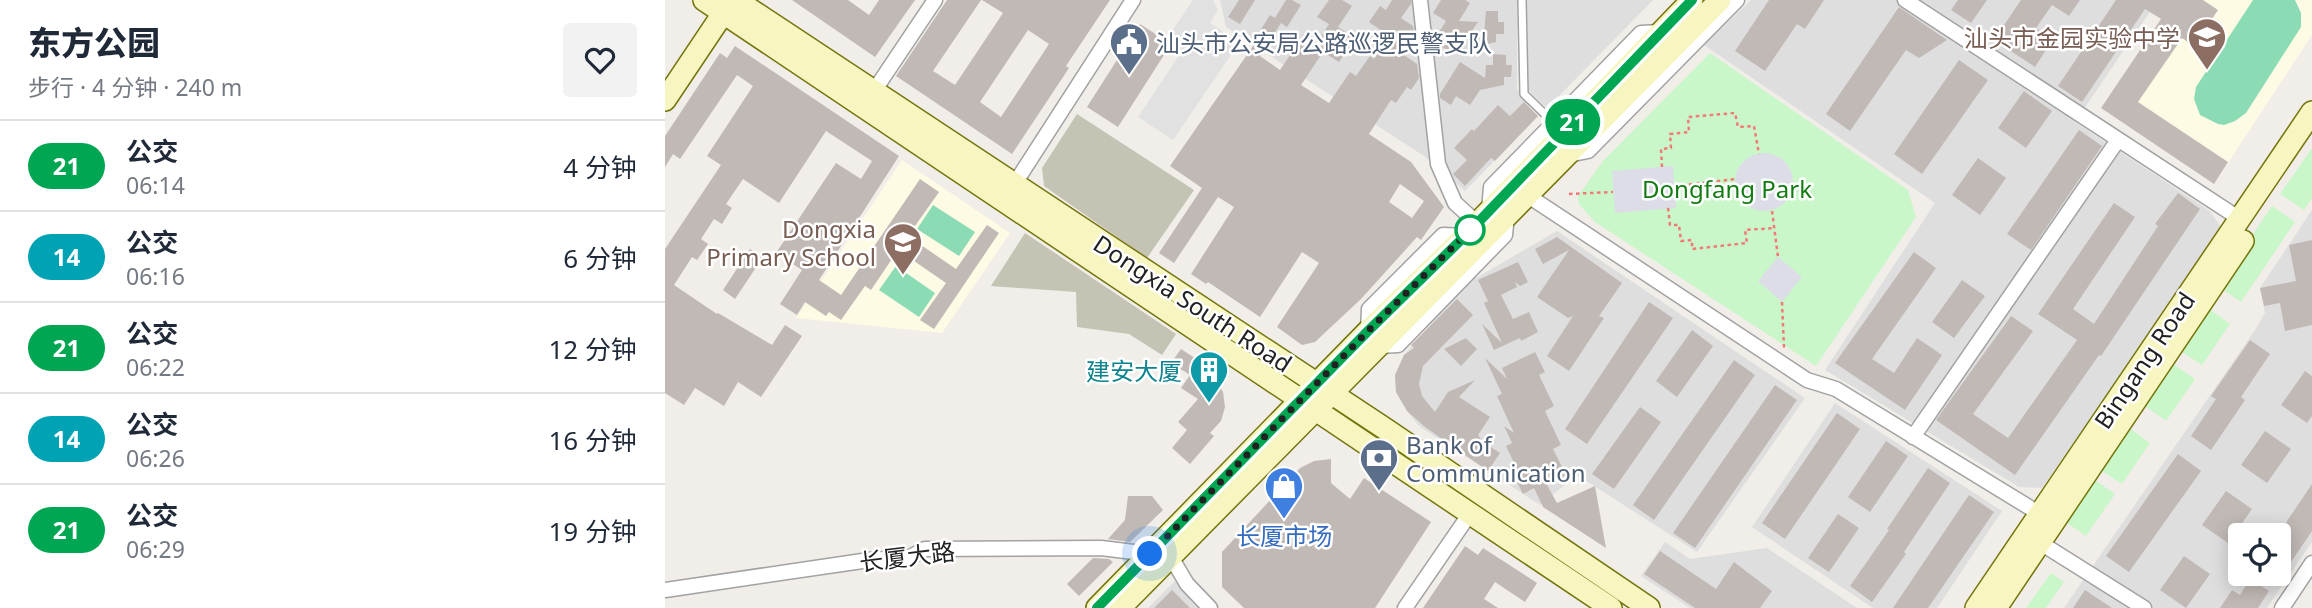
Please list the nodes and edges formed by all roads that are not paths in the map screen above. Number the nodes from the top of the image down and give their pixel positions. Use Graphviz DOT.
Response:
graph roads {
  1 [pos="936,0"];
  2 [pos="1133,0"];
  3 [pos="1420,0"];
  4 [pos="1522,0"];
  5 [pos="1720,0"];
  6 [pos="1737,0"];
  7 [pos="1905,0"];
  8 [pos="723,4"];
  9 [pos="1688,8"];
  10 [pos="1660,32"];
  11 [pos="1696,41"];
  12 [pos="665,87"];
  13 [pos="874,91"];
  14 [pos="665,100"];
  15 [pos="2312,112"];
  16 [pos="1554,122"];
  17 [pos="2312,138"];
  18 [pos="2118,140"];
  19 [pos="1566,156"];
  20 [pos="1009,192"];
  21 [pos="1527,195"];
  22 [pos="2240,219"];
  23 [pos="1485,221"];
  24 [pos="1373,339"];
  25 [pos="1324,389"];
  26 [pos="1308,405"];
  27 [pos="1913,437"];
  28 [pos="1471,512"];
  29 [pos="2039,514"];
  30 [pos="2039,542"];
  31 [pos="1161,556"];
  32 [pos="2312,563"];
  33 [pos="665,590"];
  34 [pos="1583,599"];
  35 [pos="1097,608"];
  36 [pos="1121,608"];
  37 [pos="1210,608"];
  38 [pos="1405,608"];
  39 [pos="1611,608"];
  40 [pos="1649,608"];
  41 [pos="1976,608"];
  42 [pos="1996,608"];
  43 [pos="2144,608"];
  44 [pos="2282,608"];
  1 -- 13 [label="street"];
  2 -- 20 [label="street"];
  3 -- 23 [label="street"];
  4 -- 16 [label="lane"];
  5 -- 9 [label="street"];
  6 -- 11 [label="street"];
  7 -- 18 [label="street"];
  8 -- 12 [label="street"];
  8 -- 13 [label="street, Dongxia South Road"];
  8 -- 14 [label="street"];
  8 -- 20 [label="street, Dongxia South Road"];
  9 -- 10 [label="street"];
  9 -- 11 [label="street"];
  9 -- 19 [label="street"];
  10 -- 16 [label="street"];
  10 -- 23 [label="street"];
  11 -- 19 [label="street"];
  13 -- 20 [label="street, Dongxia South Road"];
  15 -- 22 [label="street, Bingang Road"];
  16 -- 23 [label="street"];
  17 -- 30 [label="street, Bingang Road"];
  18 -- 22 [label="street"];
  18 -- 27 [label="street"];
  19 -- 21 [label="street"];
  20 -- 25 [label="street, Dongxia South Road"];
  20 -- 26 [label="street, Dongxia South Road"];
  21 -- 23 [label="street"];
  21 -- 27 [label="street"];
  22 -- 29 [label="street, Bingang Road"];
  23 -- 24 [label="street"];
  23 -- 24 [label="street"];
  24 -- 25 [label="street"];
  25 -- 26 [label="street"];
  25 -- 40 [label="street, Dongxia South Road"];
  26 -- 28 [label="street, Dongxia South Road"];
  26 -- 31 [label="street"];
  27 -- 29 [label="street"];
  28 -- 34 [label="street, Dongxia South Road"];
  28 -- 38 [label="street"];
  29 -- 41 [label="street, Bingang Road"];
  30 -- 42 [label="street, Bingang Road"];
  30 -- 43 [label="street"];
  31 -- 33 [label="street, 长厦大路"];
  31 -- 35 [label="street"];
  31 -- 36 [label="street"];
  31 -- 37 [label="street"];
  32 -- 44 [label="street"];
  34 -- 39 [label="street, Dongxia South Road"];
}
